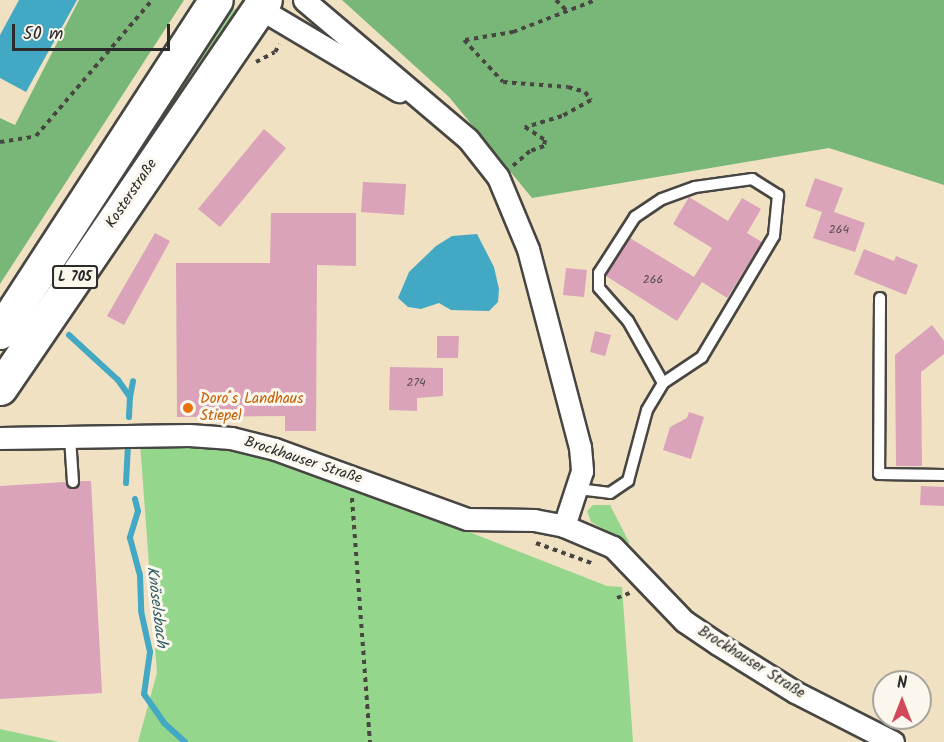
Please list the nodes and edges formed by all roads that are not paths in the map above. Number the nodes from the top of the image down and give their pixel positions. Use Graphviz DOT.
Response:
graph roads {
  1 [pos="216,0"];
  2 [pos="304,0"];
  3 [pos="260,3"];
  4 [pos="444,117"];
  5 [pos="880,298"];
  6 [pos="0,332"];
  7 [pos="663,383"];
  8 [pos="0,388"];
  9 [pos="0,438"];
  10 [pos="70,438"];
  11 [pos="944,475"];
  12 [pos="73,482"];
  13 [pos="578,489"];
  14 [pos="564,526"];
  15 [pos="892,742"];
  1 -- 6 [label="main road, L 705"];
  2 -- 4 [label="street"];
  3 -- 4 [label="street"];
  3 -- 8 [label="main road, Kosterstraße / L 705"];
  4 -- 13 [label="street"];
  5 -- 11 [label="lane"];
  7 -- 7 [label="lane"];
  7 -- 13 [label="lane"];
  9 -- 10 [label="street, Brockhauser Straße"];
  10 -- 12 [label="lane"];
  10 -- 14 [label="street, Brockhauser Straße"];
  13 -- 14 [label="street"];
  14 -- 15 [label="street, Brockhauser Straße"];
}
